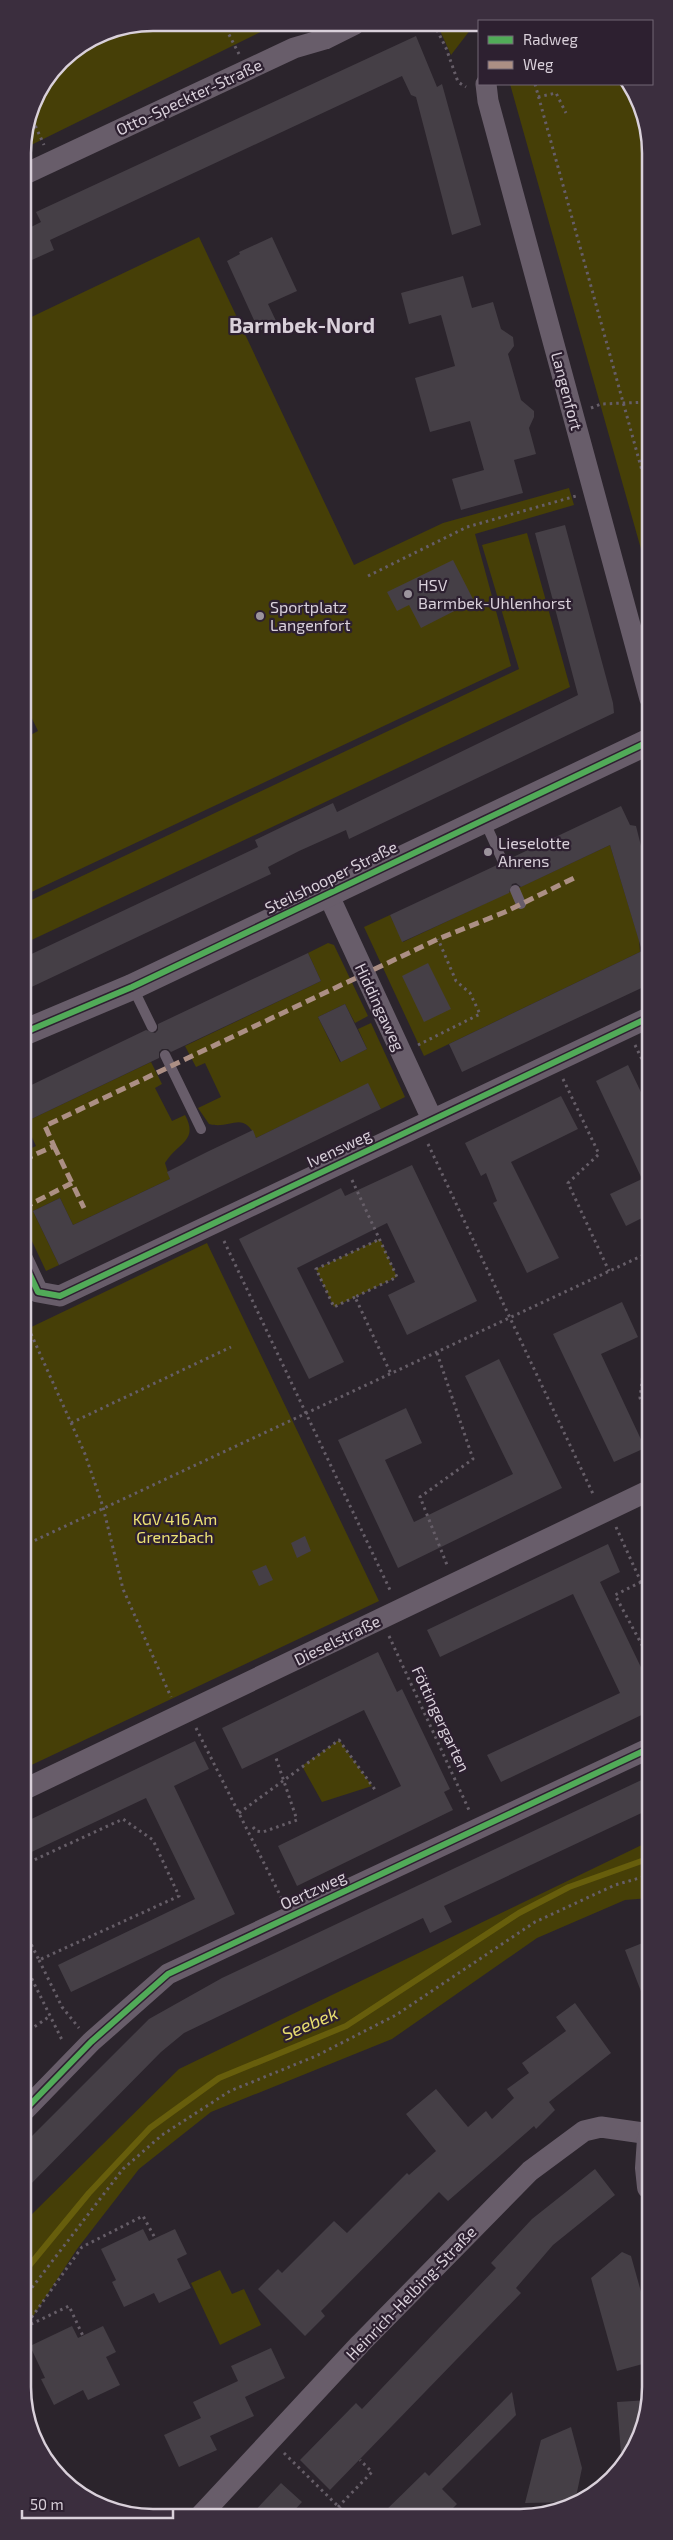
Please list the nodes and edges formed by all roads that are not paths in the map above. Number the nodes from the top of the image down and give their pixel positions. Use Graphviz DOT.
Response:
graph roads {
  1 [pos="341,31"];
  2 [pos="487,92"];
  3 [pos="32,171"];
  4 [pos="642,669"];
  5 [pos="642,745"];
  6 [pos="484,819"];
  7 [pos="502,862"];
  8 [pos="515,890"];
  9 [pos="328,894"];
  10 [pos="522,904"];
  11 [pos="132,987"];
  12 [pos="642,1021"];
  13 [pos="152,1028"];
  14 [pos="32,1029"];
  15 [pos="166,1055"];
  16 [pos="426,1123"];
  17 [pos="201,1129"];
  18 [pos="31,1278"];
  19 [pos="641,1494"];
  20 [pos="641,1752"];
  21 [pos="31,1786"];
  22 [pos="31,2103"];
  23 [pos="641,2133"];
  24 [pos="206,2509"];
  1 -- 3 [label="street, Otto-Speckter-Straße"];
  2 -- 4 [label="street, Langenfort"];
  5 -- 6 [label="street, Steilshooper Straße"];
  6 -- 7 [label="lane"];
  6 -- 9 [label="street, Steilshooper Straße"];
  8 -- 10 [label="lane"];
  9 -- 11 [label="street, Steilshooper Straße"];
  9 -- 16 [label="street, Hiddingaweg"];
  11 -- 13 [label="lane"];
  11 -- 14 [label="street, Steilshooper Straße"];
  12 -- 16 [label="street, Ivensweg"];
  15 -- 17 [label="lane"];
  16 -- 18 [label="street, Ivensweg"];
  19 -- 21 [label="street, Dieselstraße"];
  20 -- 22 [label="street, Oertzweg"];
  23 -- 24 [label="street, Heinrich-Helbing-Straße"];
}
